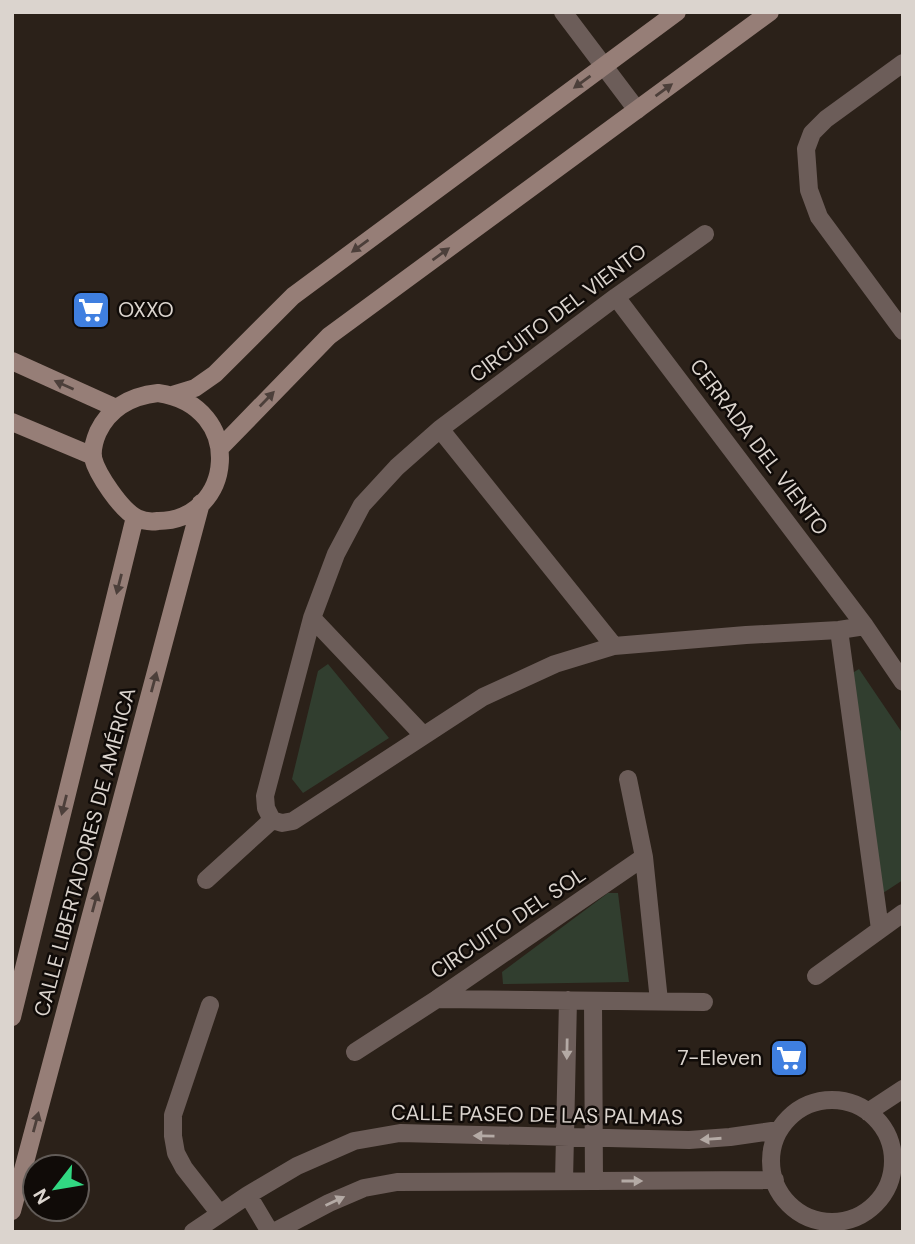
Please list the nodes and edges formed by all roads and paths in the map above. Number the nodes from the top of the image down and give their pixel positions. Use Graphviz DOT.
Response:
graph roads {
  1 [pos="563,12"];
  2 [pos="677,12"];
  3 [pos="770,12"];
  4 [pos="903,63"];
  5 [pos="604,66"];
  6 [pos="637,110"];
  7 [pos="705,234"];
  8 [pos="616,297"];
  9 [pos="899,319"];
  10 [pos="12,362"];
  11 [pos="172,395"];
  12 [pos="116,408"];
  13 [pos="12,422"];
  14 [pos="440,429"];
  15 [pos="220,448"];
  16 [pos="93,456"];
  17 [pos="201,503"];
  18 [pos="135,517"];
  19 [pos="312,618"];
  20 [pos="865,626"];
  21 [pos="839,630"];
  22 [pos="614,646"];
  23 [pos="903,682"];
  24 [pos="423,735"];
  25 [pos="628,779"];
  26 [pos="272,820"];
  27 [pos="644,857"];
  28 [pos="206,880"];
  29 [pos="903,914"];
  30 [pos="880,929"];
  31 [pos="816,975"];
  32 [pos="437,999"];
  33 [pos="568,1000"];
  34 [pos="593,1001"];
  35 [pos="659,1001"];
  36 [pos="704,1002"];
  37 [pos="210,1005"];
  38 [pos="12,1017"];
  39 [pos="355,1052"];
  40 [pos="903,1089"];
  41 [pos="868,1112"];
  42 [pos="779,1130"];
  43 [pos="565,1138"];
  44 [pos="594,1138"];
  45 [pos="897,1140"];
  46 [pos="775,1180"];
  47 [pos="564,1181"];
  48 [pos="594,1181"];
  49 [pos="248,1195"];
  50 [pos="12,1212"];
  51 [pos="865,1213"];
  52 [pos="219,1214"];
  53 [pos="829,1227"];
  54 [pos="193,1232"];
  55 [pos="272,1232"];
  56 [pos="859,1232"];
  1 -- 5 [label="street"];
  2 -- 5 [label="street"];
  6 -- 3 [label="street, one-way"];
  4 -- 9 [label="street"];
  5 -- 6 [label="street"];
  5 -- 11 [label="street, one-way"];
  15 -- 6 [label="street, one-way"];
  7 -- 8 [label="street, CIRCUITO DEL VIENTO"];
  8 -- 14 [label="street, CIRCUITO DEL VIENTO"];
  8 -- 20 [label="street, CERRADA DEL VIENTO"];
  12 -- 10 [label="street, one-way"];
  11 -- 12 [label="street"];
  11 -- 15 [label="street"];
  12 -- 16 [label="street"];
  13 -- 16 [label="street"];
  14 -- 19 [label="street, CIRCUITO DEL VIENTO"];
  14 -- 22 [label="street"];
  15 -- 17 [label="street"];
  16 -- 18 [label="street"];
  17 -- 18 [label="street"];
  50 -- 17 [label="street, CALLE LIBERTADORES DE AMÉRICA, one-way"];
  18 -- 38 [label="street, CALLE LIBERTADORES DE AMÉRICA, one-way"];
  19 -- 24 [label="street"];
  19 -- 26 [label="street, CIRCUITO DEL VIENTO"];
  20 -- 21 [label="street"];
  20 -- 23 [label="street, CERRADA DEL VIENTO"];
  21 -- 22 [label="street"];
  21 -- 30 [label="street"];
  22 -- 24 [label="street"];
  24 -- 26 [label="street"];
  25 -- 27 [label="street"];
  26 -- 28 [label="street"];
  27 -- 32 [label="street, CIRCUITO DEL SOL"];
  27 -- 35 [label="street"];
  29 -- 30 [label="street"];
  30 -- 31 [label="street"];
  32 -- 33 [label="street, CIRCUITO DEL SOL"];
  32 -- 39 [label="street"];
  33 -- 34 [label="street, CIRCUITO DEL SOL"];
  33 -- 43 [label="street, one-way"];
  34 -- 35 [label="street, CIRCUITO DEL SOL"];
  34 -- 44 [label="street"];
  35 -- 36 [label="street, CIRCUITO DEL SOL"];
  37 -- 52 [label="street"];
  40 -- 41 [label="street"];
  41 -- 42 [label="street"];
  41 -- 45 [label="street"];
  42 -- 44 [label="street, CALLE PASEO DE LAS PALMAS, one-way"];
  42 -- 46 [label="street"];
  43 -- 44 [label="street, CALLE PASEO DE LAS PALMAS"];
  43 -- 47 [label="street"];
  43 -- 49 [label="street, CALLE PASEO DE LAS PALMAS, one-way"];
  44 -- 48 [label="street"];
  45 -- 51 [label="street"];
  48 -- 46 [label="street, one-way"];
  46 -- 53 [label="street"];
  47 -- 48 [label="street"];
  55 -- 47 [label="street, one-way"];
  49 -- 52 [label="street, CALLE PASEO DE LAS PALMAS"];
  49 -- 55 [label="street"];
  51 -- 53 [label="street"];
  51 -- 56 [label="street"];
  52 -- 54 [label="street, CALLE PASEO DE LAS PALMAS"];
}
